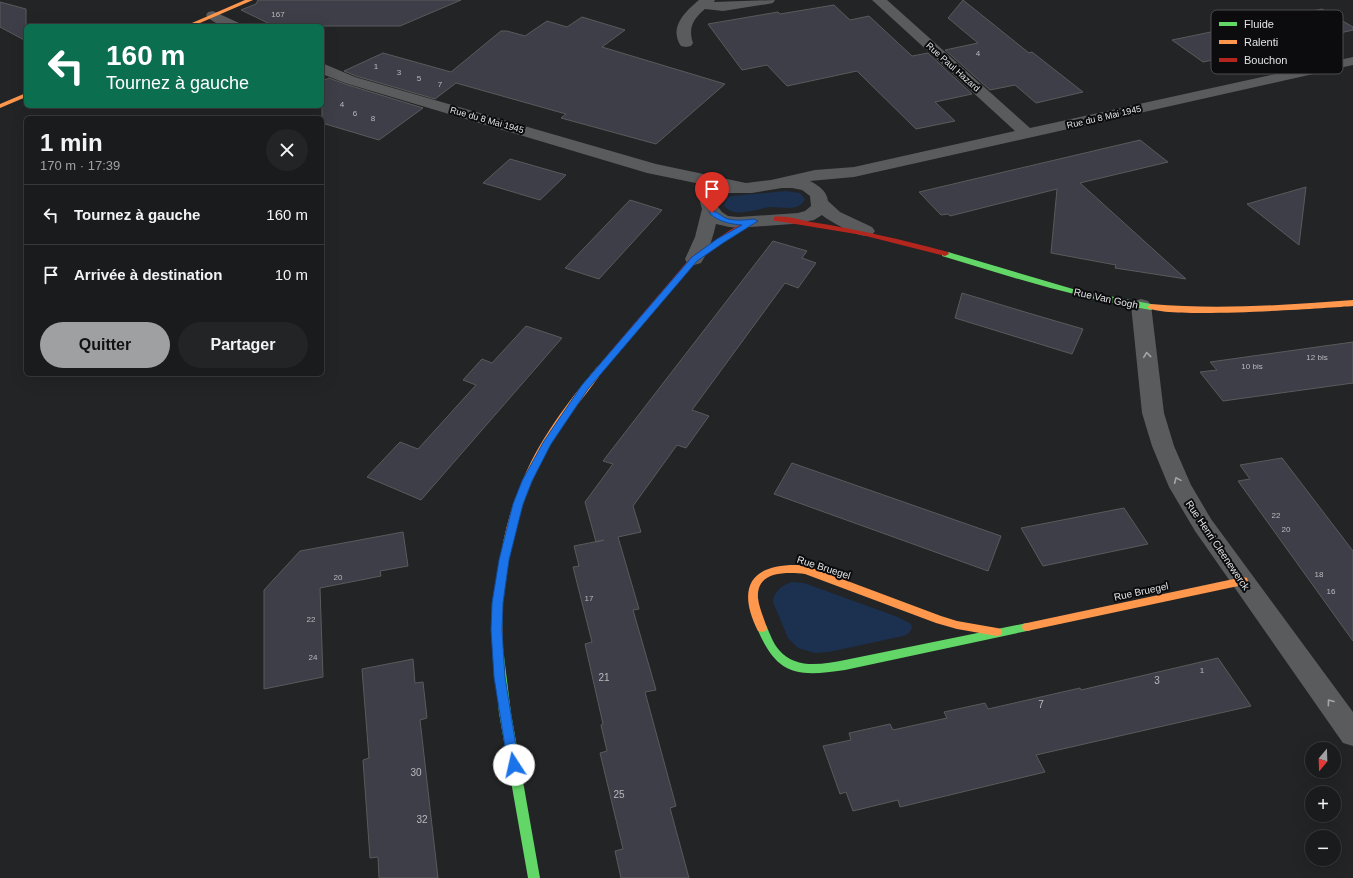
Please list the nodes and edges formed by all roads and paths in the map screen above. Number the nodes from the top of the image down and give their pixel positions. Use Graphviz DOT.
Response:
graph roads {
  1 [pos="250,0"];
  2 [pos="768,0"];
  3 [pos="879,0"];
  4 [pos="705,3"];
  5 [pos="213,15"];
  6 [pos="193,24"];
  7 [pos="230,24"];
  8 [pos="686,43"];
  9 [pos="1353,61"];
  10 [pos="1343,63"];
  11 [pos="324,69"];
  12 [pos="1295,74"];
  13 [pos="24,96"];
  14 [pos="0,106"];
  15 [pos="1027,134"];
  16 [pos="653,169"];
  17 [pos="854,172"];
  18 [pos="782,183"];
  19 [pos="744,188"];
  20 [pos="819,198"];
  21 [pos="709,208"];
  22 [pos="777,219"];
  23 [pos="754,221"];
  24 [pos="866,231"];
  25 [pos="694,259"];
  26 [pos="1353,303"];
  27 [pos="1141,305"];
  28 [pos="1243,581"];
  29 [pos="998,632"];
  30 [pos="1353,734"];
  31 [pos="534,878"];
  1 -- 5 [label="street"];
  2 -- 4 [label="street"];
  3 -- 15 [label="street, Rue Paul Hazard"];
  4 -- 8 [label="street"];
  5 -- 6 [label="street"];
  5 -- 7 [label="street"];
  9 -- 10 [label="street, Rue du 8 Mai 1945"];
  11 -- 16 [label="street, Rue du 8 Mai 1945"];
  12 -- 15 [label="street, Rue du 8 Mai 1945"];
  13 -- 14 [label="street"];
  15 -- 17 [label="street, Rue du 8 Mai 1945"];
  16 -- 19 [label="street, Rue du 8 Mai 1945"];
  16 -- 21 [label="street, Rue du 8 Mai 1945"];
  17 -- 18 [label="street, Rue du 8 Mai 1945"];
  17 -- 20 [label="street, Rue du 8 Mai 1945"];
  18 -- 19 [label="street"];
  18 -- 20 [label="street, Rue Van Gogh"];
  19 -- 21 [label="street"];
  20 -- 22 [label="street, Rue du 8 Mai 1945"];
  20 -- 24 [label="street, Rue Van Gogh"];
  21 -- 23 [label="street, Rue du 8 Mai 1945"];
  21 -- 25 [label="street"];
  22 -- 23 [label="street, Rue du 8 Mai 1945"];
  22 -- 24 [label="street, Rue Van Gogh"];
  23 -- 25 [label="street"];
  24 -- 27 [label="street, Rue Van Gogh"];
  25 -- 31 [label="street"];
  26 -- 27 [label="street, Rue Van Gogh"];
  28 -- 27 [label="street, Rue Henri Cleenewerck, one-way"];
  28 -- 29 [label="street, Rue Bruegel"];
  30 -- 28 [label="street, Rue Henri Cleenewerck, one-way"];
  29 -- 29 [label="street, Rue Bruegel"];
}
